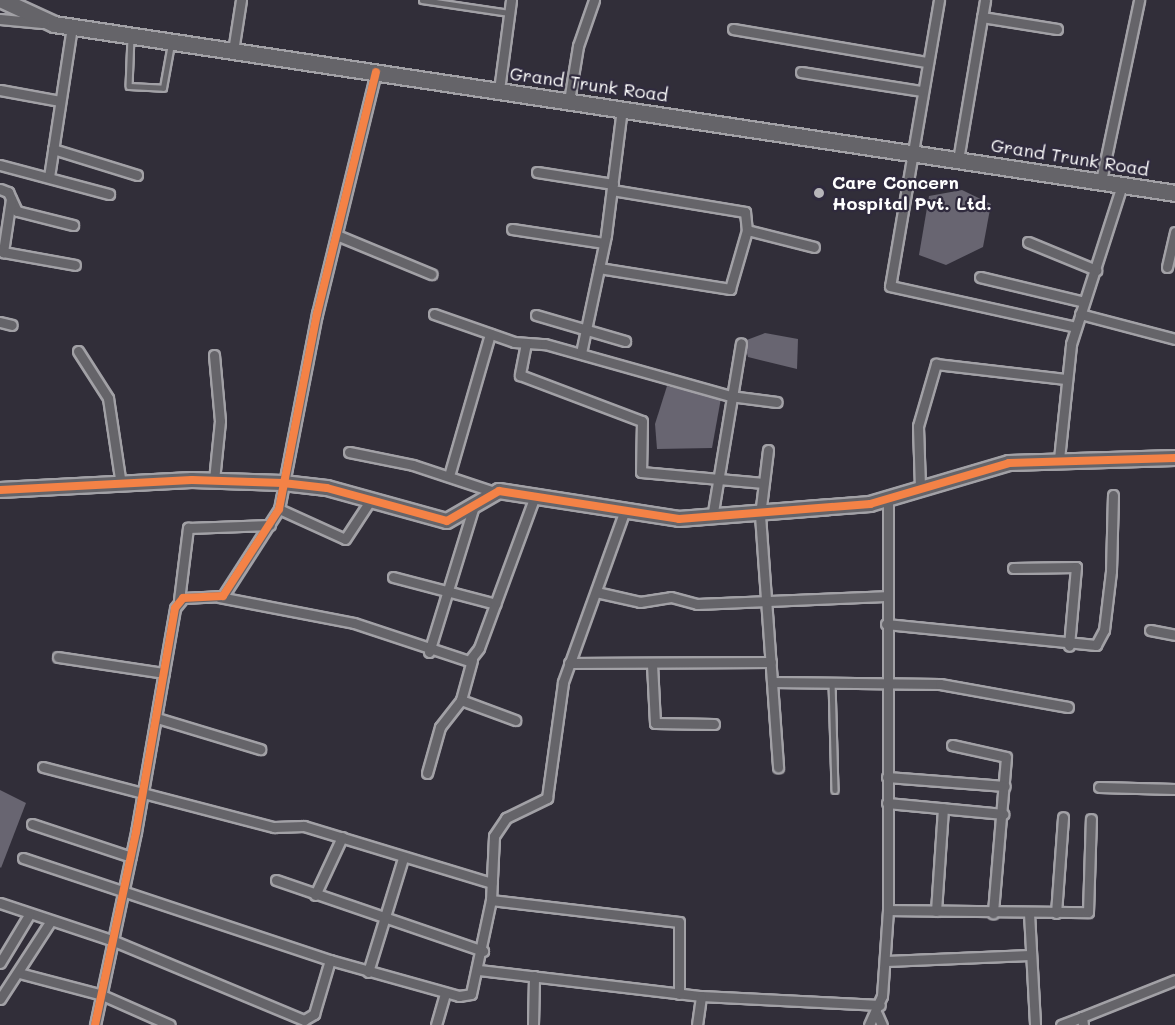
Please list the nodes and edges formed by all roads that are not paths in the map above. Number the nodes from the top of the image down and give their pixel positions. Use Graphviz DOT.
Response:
graph roads {
  1 [pos="241,0"];
  2 [pos="422,0"];
  3 [pos="511,0"];
  4 [pos="594,0"];
  5 [pos="939,0"];
  6 [pos="985,0"];
  7 [pos="1139,0"];
  8 [pos="2,4"];
  9 [pos="20,5"];
  10 [pos="509,14"];
  11 [pos="982,17"];
  12 [pos="0,19"];
  13 [pos="54,24"];
  14 [pos="72,27"];
  15 [pos="733,29"];
  16 [pos="1057,29"];
  17 [pos="132,35"];
  18 [pos="171,41"];
  19 [pos="233,51"];
  20 [pos="926,62"];
  21 [pos="375,72"];
  22 [pos="801,72"];
  23 [pos="0,90"];
  24 [pos="499,90"];
  25 [pos="921,91"];
  26 [pos="60,101"];
  27 [pos="569,101"];
  28 [pos="622,109"];
  29 [pos="53,149"];
  30 [pos="913,153"];
  31 [pos="958,160"];
  32 [pos="0,165"];
  33 [pos="537,172"];
  34 [pos="137,175"];
  35 [pos="49,177"];
  36 [pos="1101,182"];
  37 [pos="1122,185"];
  38 [pos="613,187"];
  39 [pos="0,189"];
  40 [pos="1175,193"];
  41 [pos="109,194"];
  42 [pos="11,199"];
  43 [pos="73,225"];
  44 [pos="512,229"];
  45 [pos="747,230"];
  46 [pos="1175,232"];
  47 [pos="339,236"];
  48 [pos="604,243"];
  49 [pos="1028,243"];
  50 [pos="814,247"];
  51 [pos="75,265"];
  52 [pos="1167,267"];
  53 [pos="599,268"];
  54 [pos="1096,270"];
  55 [pos="431,274"];
  56 [pos="980,277"];
  57 [pos="1084,302"];
  58 [pos="434,314"];
  59 [pos="1080,314"];
  60 [pos="536,315"];
  61 [pos="0,322"];
  62 [pos="12,324"];
  63 [pos="1076,327"];
  64 [pos="586,329"];
  65 [pos="490,334"];
  66 [pos="1175,339"];
  67 [pos="625,341"];
  68 [pos="526,343"];
  69 [pos="741,343"];
  70 [pos="78,351"];
  71 [pos="581,353"];
  72 [pos="214,355"];
  73 [pos="1065,379"];
  74 [pos="730,396"];
  75 [pos="777,402"];
  76 [pos="768,450"];
  77 [pos="349,452"];
  78 [pos="1175,458"];
  79 [pos="1059,459"];
  80 [pos="449,476"];
  81 [pos="214,480"];
  82 [pos="715,481"];
  83 [pos="764,483"];
  84 [pos="287,484"];
  85 [pos="121,485"];
  86 [pos="920,487"];
  87 [pos="0,490"];
  88 [pos="494,492"];
  89 [pos="1113,495"];
  90 [pos="535,496"];
  91 [pos="888,498"];
  92 [pos="370,501"];
  93 [pos="474,506"];
  94 [pos="279,509"];
  95 [pos="624,513"];
  96 [pos="760,515"];
  97 [pos="712,518"];
  98 [pos="270,525"];
  99 [pos="1013,568"];
  100 [pos="393,577"];
  101 [pos="452,592"];
  102 [pos="597,592"];
  103 [pos="885,596"];
  104 [pos="219,597"];
  105 [pos="179,600"];
  106 [pos="769,600"];
  107 [pos="496,604"];
  108 [pos="886,624"];
  109 [pos="1150,630"];
  110 [pos="1175,635"];
  111 [pos="1069,646"];
  112 [pos="429,652"];
  113 [pos="58,657"];
  114 [pos="472,660"];
  115 [pos="771,662"];
  116 [pos="569,663"];
  117 [pos="652,664"];
  118 [pos="164,673"];
  119 [pos="832,681"];
  120 [pos="887,681"];
  121 [pos="772,682"];
  122 [pos="461,700"];
  123 [pos="1068,707"];
  124 [pos="157,718"];
  125 [pos="515,720"];
  126 [pos="714,724"];
  127 [pos="952,745"];
  128 [pos="260,749"];
  129 [pos="43,766"];
  130 [pos="778,768"];
  131 [pos="428,773"];
  132 [pos="887,777"];
  133 [pos="1005,786"];
  134 [pos="1099,787"];
  135 [pos="1175,789"];
  136 [pos="144,790"];
  137 [pos="835,790"];
  138 [pos="886,803"];
  139 [pos="943,808"];
  140 [pos="1003,814"];
  141 [pos="1063,817"];
  142 [pos="1091,819"];
  143 [pos="32,824"];
  144 [pos="342,837"];
  145 [pos="131,857"];
  146 [pos="23,858"];
  147 [pos="403,858"];
  148 [pos="276,880"];
  149 [pos="492,883"];
  150 [pos="124,890"];
  151 [pos="315,895"];
  152 [pos="492,900"];
  153 [pos="0,903"];
  154 [pos="888,910"];
  155 [pos="936,911"];
  156 [pos="993,913"];
  157 [pos="1029,913"];
  158 [pos="1056,913"];
  159 [pos="29,915"];
  160 [pos="384,921"];
  161 [pos="50,922"];
  162 [pos="114,941"];
  163 [pos="483,951"];
  164 [pos="1031,955"];
  165 [pos="330,960"];
  166 [pos="885,961"];
  167 [pos="0,963"];
  168 [pos="479,970"];
  169 [pos="368,972"];
  170 [pos="19,973"];
  171 [pos="534,976"];
  172 [pos="1175,980"];
  173 [pos="445,993"];
  174 [pos="679,994"];
  175 [pos="102,995"];
  176 [pos="701,996"];
  177 [pos="0,999"];
  178 [pos="878,1009"];
  179 [pos="1083,1021"];
  180 [pos="94,1025"];
  181 [pos="170,1025"];
  182 [pos="436,1025"];
  183 [pos="533,1025"];
  184 [pos="697,1025"];
  185 [pos="869,1025"];
  186 [pos="882,1025"];
  187 [pos="1035,1025"];
  188 [pos="1061,1025"];
  1 -- 19 [label="street"];
  2 -- 10 [label="lane"];
  3 -- 10 [label="street"];
  4 -- 27 [label="street"];
  5 -- 20 [label="street"];
  6 -- 11 [label="street"];
  7 -- 36 [label="street"];
  8 -- 9 [label="main road, Grand Trunk Road"];
  9 -- 13 [label="main road, Grand Trunk Road"];
  10 -- 24 [label="street"];
  11 -- 16 [label="street"];
  11 -- 31 [label="street"];
  12 -- 13 [label="street"];
  13 -- 14 [label="main road, Grand Trunk Road"];
  14 -- 17 [label="main road, Grand Trunk Road"];
  14 -- 26 [label="street"];
  15 -- 20 [label="street"];
  17 -- 18 [label="main road, Grand Trunk Road"];
  17 -- 18 [label="lane"];
  18 -- 19 [label="main road, Grand Trunk Road"];
  19 -- 21 [label="main road, Grand Trunk Road"];
  20 -- 25 [label="street"];
  21 -- 24 [label="main road, Grand Trunk Road"];
  21 -- 47 [label="street"];
  22 -- 25 [label="street"];
  23 -- 26 [label="street"];
  24 -- 27 [label="main road, Grand Trunk Road"];
  25 -- 30 [label="street"];
  26 -- 29 [label="street"];
  27 -- 28 [label="main road, Grand Trunk Road"];
  28 -- 30 [label="main road, Grand Trunk Road"];
  28 -- 38 [label="street"];
  29 -- 34 [label="street"];
  29 -- 35 [label="street"];
  30 -- 31 [label="main road, Grand Trunk Road"];
  30 -- 63 [label="street"];
  31 -- 36 [label="main road, Grand Trunk Road"];
  32 -- 35 [label="street"];
  33 -- 38 [label="street"];
  35 -- 41 [label="street"];
  36 -- 37 [label="main road, Grand Trunk Road"];
  37 -- 40 [label="main road, Grand Trunk Road"];
  37 -- 54 [label="street"];
  38 -- 45 [label="street"];
  38 -- 48 [label="street"];
  39 -- 42 [label="street"];
  42 -- 43 [label="street"];
  42 -- 51 [label="street"];
  44 -- 48 [label="street"];
  45 -- 50 [label="street"];
  45 -- 53 [label="street"];
  46 -- 52 [label="street"];
  47 -- 55 [label="street"];
  47 -- 84 [label="street"];
  48 -- 53 [label="street"];
  49 -- 54 [label="street"];
  53 -- 64 [label="street"];
  54 -- 57 [label="street"];
  56 -- 57 [label="street"];
  57 -- 59 [label="street"];
  58 -- 65 [label="street"];
  59 -- 63 [label="street"];
  59 -- 66 [label="street"];
  60 -- 64 [label="street"];
  61 -- 62 [label="street"];
  63 -- 73 [label="street"];
  64 -- 67 [label="street"];
  64 -- 71 [label="street"];
  65 -- 68 [label="street"];
  65 -- 80 [label="street"];
  68 -- 71 [label="street"];
  68 -- 82 [label="street"];
  69 -- 74 [label="street"];
  70 -- 85 [label="street"];
  71 -- 74 [label="street"];
  72 -- 81 [label="street"];
  73 -- 79 [label="street"];
  73 -- 86 [label="street"];
  74 -- 75 [label="street"];
  74 -- 82 [label="street"];
  76 -- 83 [label="street"];
  77 -- 80 [label="street"];
  78 -- 79 [label="street"];
  79 -- 86 [label="street"];
  80 -- 88 [label="street"];
  81 -- 84 [label="street"];
  81 -- 85 [label="street"];
  82 -- 83 [label="street"];
  82 -- 97 [label="street"];
  83 -- 96 [label="street"];
  84 -- 92 [label="street"];
  84 -- 94 [label="street"];
  85 -- 87 [label="street"];
  86 -- 91 [label="street"];
  88 -- 90 [label="street"];
  88 -- 93 [label="street"];
  89 -- 111 [label="street"];
  90 -- 95 [label="street"];
  90 -- 107 [label="street"];
  91 -- 96 [label="street"];
  91 -- 103 [label="street"];
  92 -- 93 [label="street"];
  92 -- 94 [label="street"];
  93 -- 101 [label="street"];
  94 -- 98 [label="street"];
  95 -- 97 [label="street"];
  95 -- 102 [label="street"];
  96 -- 97 [label="street"];
  96 -- 106 [label="street"];
  98 -- 104 [label="street"];
  98 -- 105 [label="street"];
  99 -- 111 [label="street"];
  100 -- 101 [label="street"];
  101 -- 107 [label="street"];
  101 -- 112 [label="street"];
  102 -- 106 [label="street"];
  102 -- 116 [label="street"];
  103 -- 106 [label="street"];
  103 -- 108 [label="street"];
  104 -- 105 [label="street"];
  104 -- 112 [label="street"];
  105 -- 118 [label="street"];
  106 -- 115 [label="street"];
  107 -- 114 [label="street"];
  108 -- 111 [label="street"];
  108 -- 120 [label="street"];
  109 -- 110 [label="street"];
  112 -- 114 [label="street"];
  113 -- 118 [label="street"];
  114 -- 122 [label="street"];
  115 -- 117 [label="street"];
  115 -- 121 [label="street"];
  116 -- 117 [label="street"];
  116 -- 149 [label="street"];
  117 -- 126 [label="street"];
  118 -- 124 [label="street"];
  119 -- 120 [label="street"];
  119 -- 121 [label="street"];
  119 -- 137 [label="lane"];
  120 -- 123 [label="street"];
  120 -- 132 [label="street"];
  121 -- 130 [label="street"];
  122 -- 125 [label="street"];
  122 -- 131 [label="street"];
  124 -- 128 [label="street"];
  124 -- 136 [label="street"];
  127 -- 133 [label="street"];
  129 -- 136 [label="street"];
  132 -- 133 [label="street"];
  132 -- 138 [label="street"];
  133 -- 140 [label="street"];
  134 -- 135 [label="street"];
  136 -- 144 [label="street"];
  136 -- 145 [label="street"];
  138 -- 139 [label="street"];
  138 -- 154 [label="street"];
  139 -- 140 [label="street"];
  139 -- 155 [label="street"];
  140 -- 156 [label="street"];
  141 -- 158 [label="street"];
  142 -- 158 [label="street"];
  143 -- 145 [label="street"];
  144 -- 147 [label="street"];
  144 -- 151 [label="street"];
  145 -- 150 [label="street"];
  146 -- 150 [label="street"];
  147 -- 149 [label="street"];
  147 -- 160 [label="street"];
  148 -- 151 [label="street"];
  149 -- 152 [label="street"];
  150 -- 162 [label="street"];
  150 -- 165 [label="street"];
  151 -- 160 [label="street"];
  152 -- 163 [label="street"];
  152 -- 174 [label="street"];
  153 -- 159 [label="street"];
  154 -- 155 [label="street"];
  154 -- 166 [label="street"];
  155 -- 156 [label="street"];
  156 -- 157 [label="street"];
  157 -- 158 [label="street"];
  157 -- 164 [label="street"];
  159 -- 161 [label="street"];
  159 -- 167 [label="street"];
  160 -- 163 [label="street"];
  160 -- 169 [label="street"];
  161 -- 162 [label="street"];
  161 -- 170 [label="street"];
  162 -- 165 [label="street"];
  162 -- 175 [label="street"];
  163 -- 168 [label="street"];
  164 -- 166 [label="street"];
  164 -- 187 [label="street"];
  165 -- 169 [label="street"];
  166 -- 178 [label="street"];
  168 -- 171 [label="street"];
  168 -- 173 [label="street"];
  169 -- 173 [label="street"];
  170 -- 175 [label="street"];
  170 -- 177 [label="street"];
  171 -- 174 [label="street"];
  171 -- 183 [label="street"];
  172 -- 179 [label="street"];
  173 -- 182 [label="street"];
  174 -- 176 [label="street"];
  175 -- 180 [label="street"];
  175 -- 181 [label="street"];
  176 -- 178 [label="street"];
  176 -- 184 [label="street"];
  178 -- 185 [label="street"];
  178 -- 186 [label="street"];
  179 -- 188 [label="street"];
}
